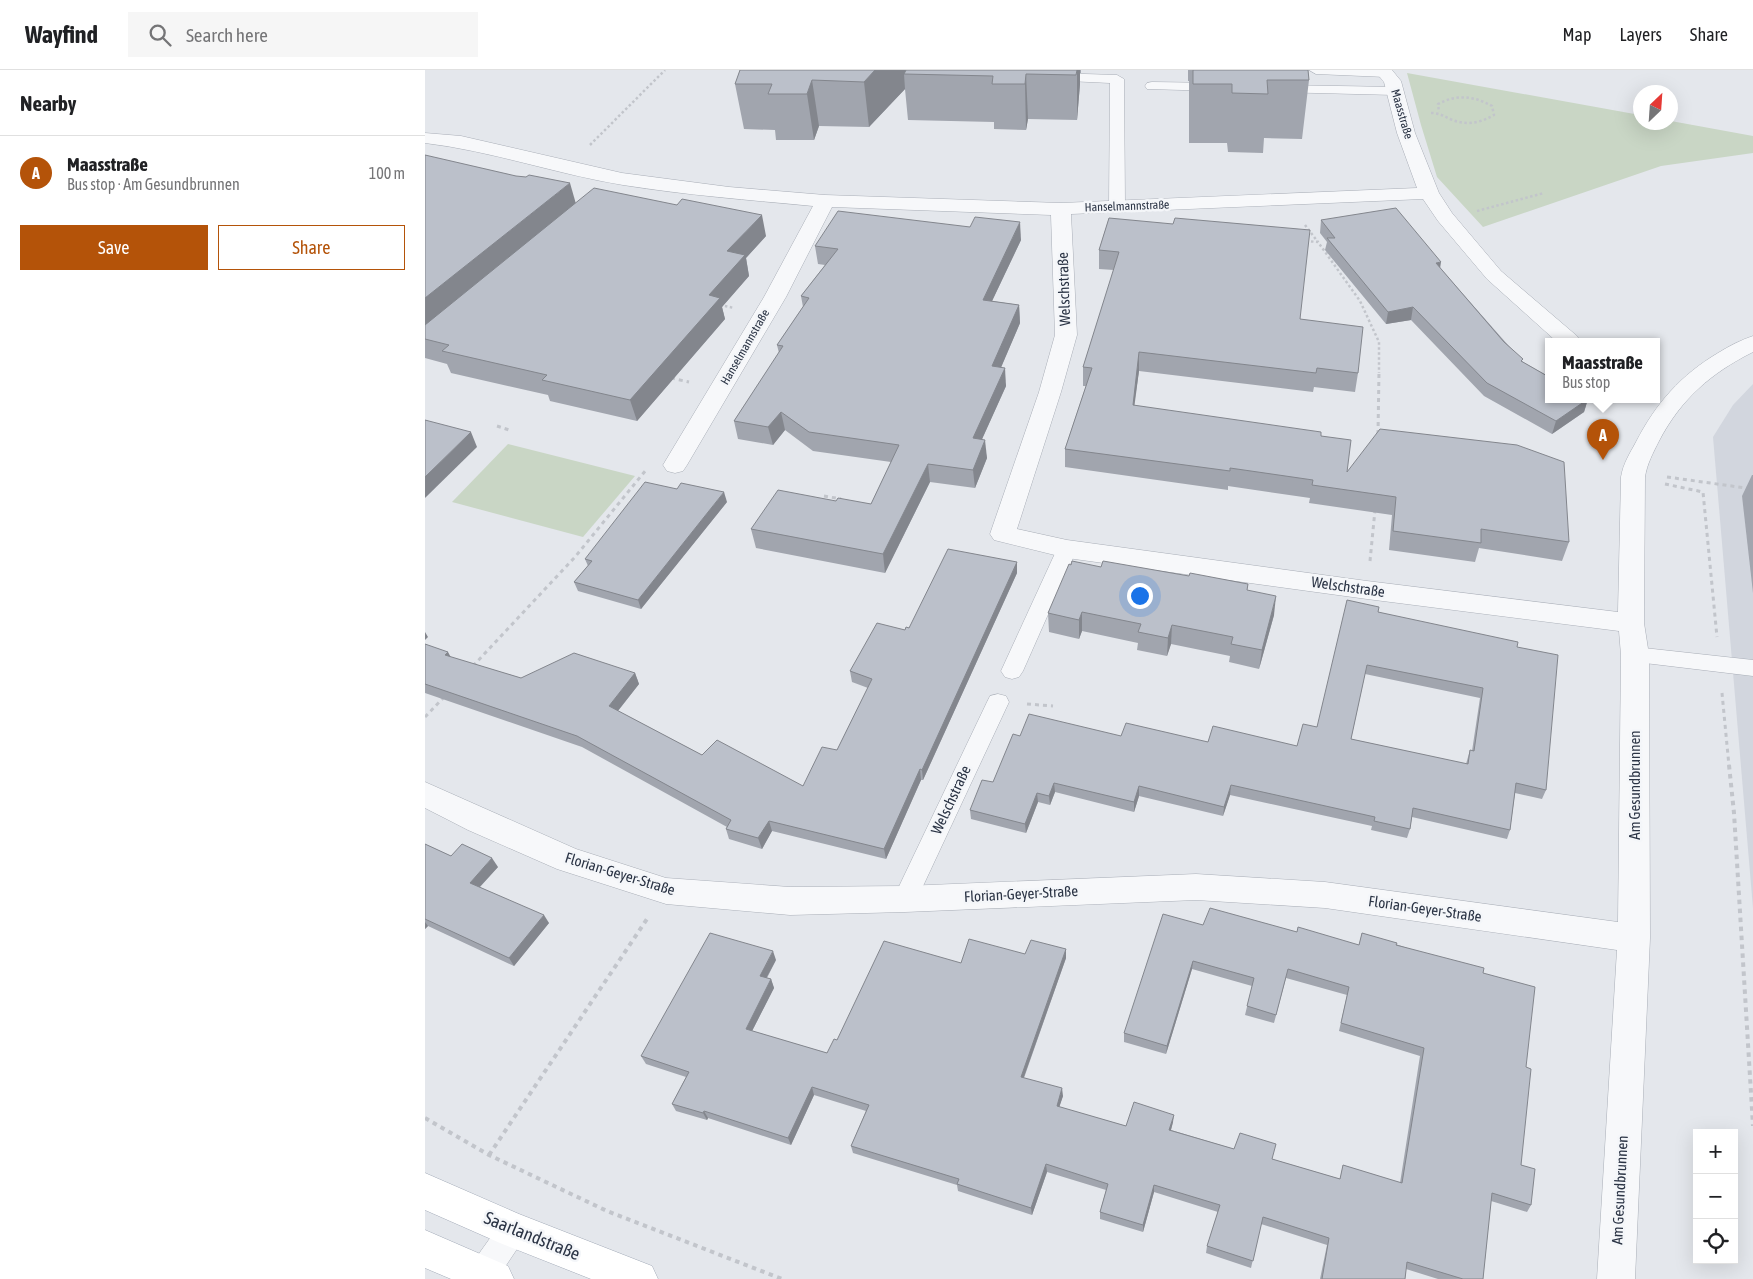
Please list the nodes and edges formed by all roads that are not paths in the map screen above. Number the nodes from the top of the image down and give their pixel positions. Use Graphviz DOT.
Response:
graph roads {
  1 [pos="1316,70"];
  2 [pos="1385,71"];
  3 [pos="1117,74"];
  4 [pos="1040,76"];
  5 [pos="1152,86"];
  6 [pos="1230,88"];
  7 [pos="1269,88"];
  8 [pos="1395,91"];
  9 [pos="425,138"];
  10 [pos="622,179"];
  11 [pos="1429,193"];
  12 [pos="600,197"];
  13 [pos="825,201"];
  14 [pos="1117,206"];
  15 [pos="1061,209"];
  16 [pos="1566,338"];
  17 [pos="1753,343"];
  18 [pos="1662,402"];
  19 [pos="675,465"];
  20 [pos="1067,548"];
  21 [pos="1631,623"];
  22 [pos="1635,655"];
  23 [pos="1753,668"];
  24 [pos="1012,671"];
  25 [pos="998,702"];
  26 [pos="425,794"];
  27 [pos="905,899"];
  28 [pos="1634,938"];
  29 [pos="425,1191"];
  30 [pos="513,1230"];
  31 [pos="425,1250"];
  32 [pos="485,1277"];
  33 [pos="639,1279"];
  34 [pos="1615,1279"];
  1 -- 2 [label="lane"];
  2 -- 8 [label="street, Maasstraße"];
  3 -- 4 [label="lane"];
  3 -- 14 [label="lane"];
  5 -- 6 [label="lane"];
  7 -- 8 [label="lane"];
  8 -- 11 [label="street, Maasstraße"];
  9 -- 10 [label="street, Hanselmannstraße"];
  10 -- 12 [label="street"];
  10 -- 13 [label="street, Hanselmannstraße"];
  11 -- 14 [label="street, Hanselmannstraße"];
  11 -- 16 [label="street, Maasstraße"];
  13 -- 15 [label="street, Hanselmannstraße"];
  13 -- 19 [label="street, Hanselmannstraße"];
  14 -- 15 [label="street, Hanselmannstraße"];
  15 -- 20 [label="street, Welschstraße"];
  17 -- 18 [label="street, Am Gesundbrunnen"];
  18 -- 21 [label="street, Am Gesundbrunnen"];
  20 -- 21 [label="street, Welschstraße"];
  20 -- 24 [label="lane"];
  21 -- 22 [label="street, Am Gesundbrunnen"];
  22 -- 23 [label="lane"];
  22 -- 28 [label="street, Am Gesundbrunnen"];
  25 -- 27 [label="lane, Welschstraße"];
  26 -- 27 [label="street, Florian-Geyer-Straße"];
  27 -- 28 [label="street, Florian-Geyer-Straße"];
  28 -- 34 [label="street, Am Gesundbrunnen"];
  29 -- 30 [label="main road, Saarlandstraße"];
  30 -- 32 [label="lane"];
  30 -- 33 [label="main road, Saarlandstraße"];
  31 -- 32 [label="main road"];
}
